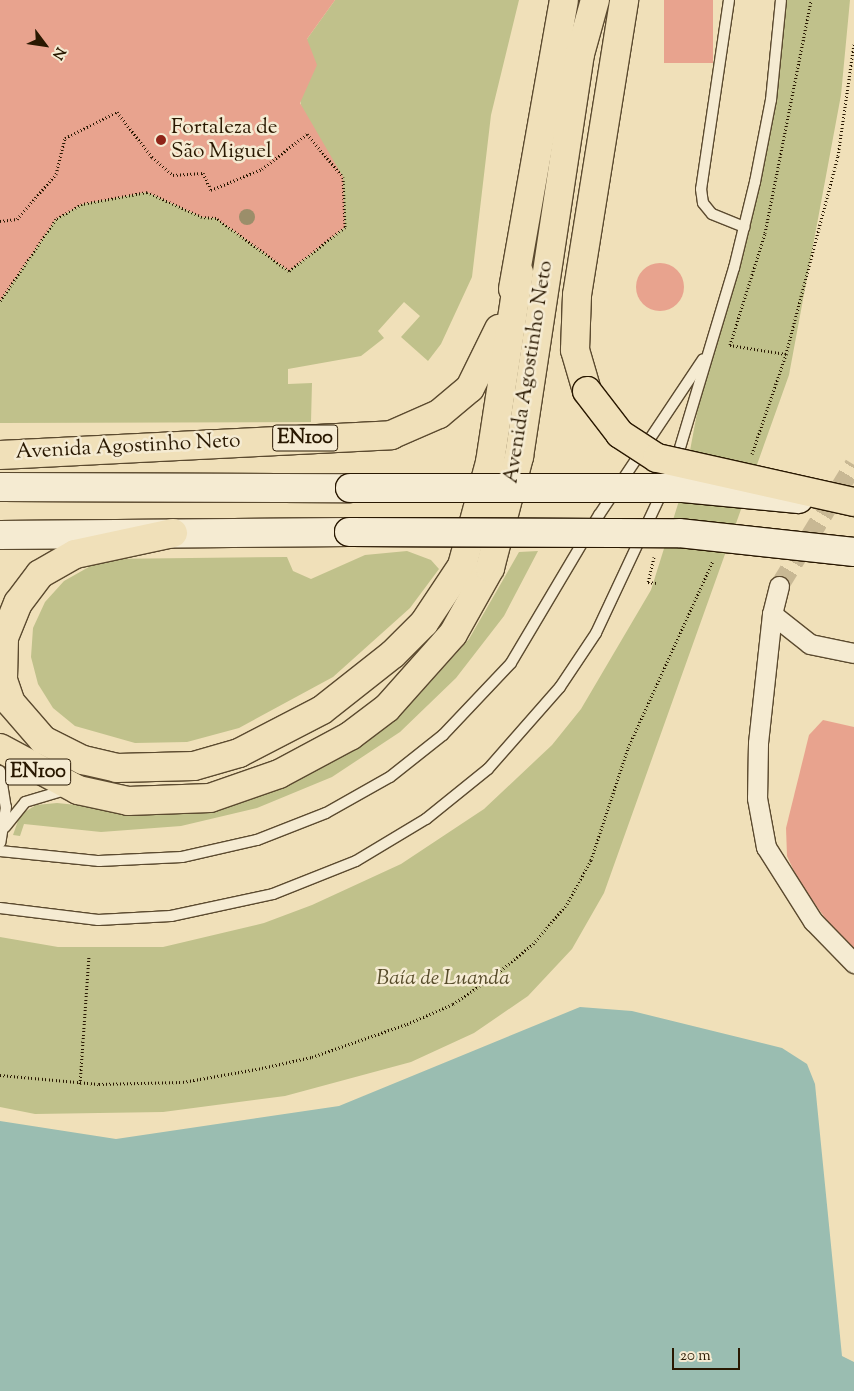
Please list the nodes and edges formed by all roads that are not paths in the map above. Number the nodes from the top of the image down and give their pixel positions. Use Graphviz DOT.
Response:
graph roads {
  1 [pos="564,0"];
  2 [pos="595,0"];
  3 [pos="624,0"];
  4 [pos="729,0"];
  5 [pos="781,0"];
  6 [pos="744,227"];
  7 [pos="519,272"];
  8 [pos="709,349"];
  9 [pos="0,455"];
  10 [pos="0,487"];
  11 [pos="854,503"];
  12 [pos="173,533"];
  13 [pos="0,535"];
  14 [pos="854,552"];
  15 [pos="779,586"];
  16 [pos="772,614"];
  17 [pos="854,653"];
  18 [pos="0,748"];
  19 [pos="0,770"];
  20 [pos="78,790"];
  21 [pos="5,827"];
  22 [pos="0,843"];
  23 [pos="0,851"];
  24 [pos="0,908"];
  25 [pos="854,963"];
  1 -- 7 [label="main road, Avenida Agostinho Neto / EN100"];
  2 -- 20 [label="main road, Avenida Agostinho Neto / EN100"];
  3 -- 11 [label="main road, bridge"];
  4 -- 6 [label="lane"];
  5 -- 6 [label="lane"];
  6 -- 8 [label="lane"];
  7 -- 9 [label="main road, Avenida Agostinho Neto / EN100"];
  7 -- 12 [label="main road"];
  8 -- 23 [label="lane"];
  8 -- 24 [label="lane"];
  10 -- 11 [label="street, bridge"];
  12 -- 13 [label="street"];
  12 -- 14 [label="street, bridge"];
  15 -- 16 [label="street"];
  16 -- 17 [label="street"];
  16 -- 25 [label="street"];
  18 -- 20 [label="main road, Avenida Agostinho Neto / EN100"];
  19 -- 21 [label="lane"];
  20 -- 21 [label="lane"];
  21 -- 22 [label="lane"];
}
